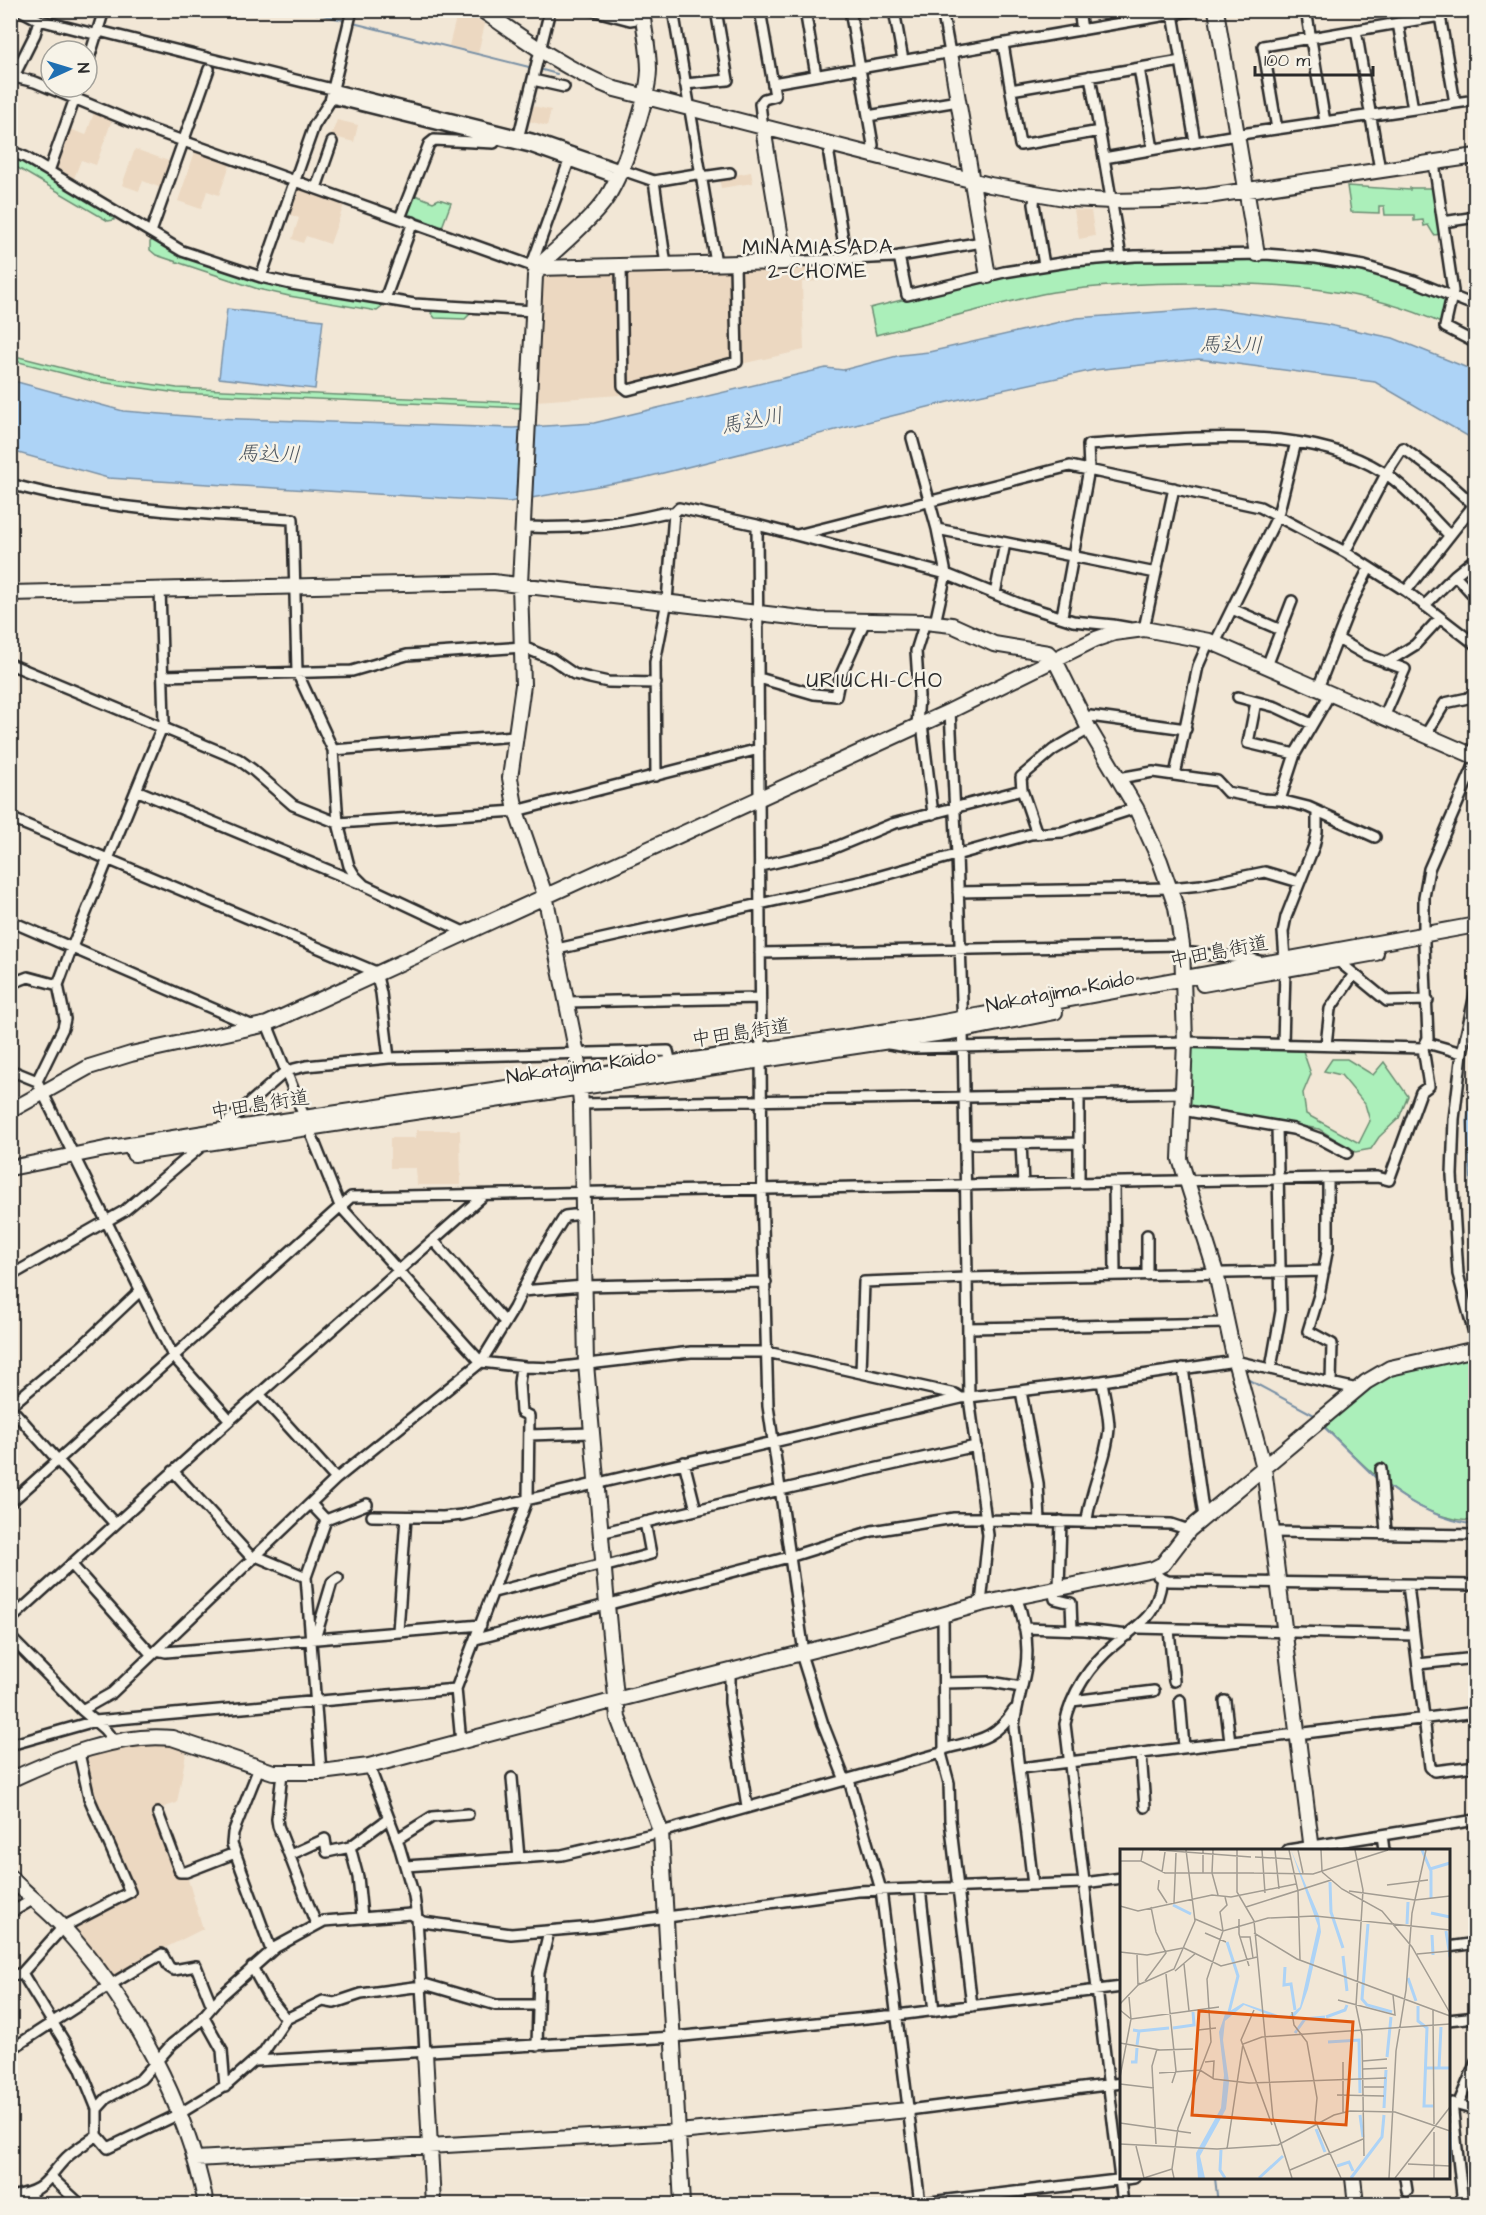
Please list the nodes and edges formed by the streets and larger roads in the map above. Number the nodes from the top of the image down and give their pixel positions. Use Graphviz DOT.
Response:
graph roads {
  1 [pos="20,10"];
  2 [pos="104,10"];
  3 [pos="352,10"];
  4 [pos="482,10"];
  5 [pos="550,10"];
  6 [pos="592,10"];
  7 [pos="673,10"];
  8 [pos="716,10"];
  9 [pos="760,10"];
  10 [pos="805,10"];
  11 [pos="850,10"];
  12 [pos="894,10"];
  13 [pos="942,10"];
  14 [pos="1079,10"];
  15 [pos="1196,10"];
  16 [pos="1216,10"];
  17 [pos="1306,10"];
  18 [pos="1440,13"];
  19 [pos="642,14"];
  20 [pos="1173,15"];
  21 [pos="39,20"];
  22 [pos="1398,23"];
  23 [pos="1082,30"];
  24 [pos="1356,30"];
  25 [pos="98,33"];
  26 [pos="1311,38"];
  27 [pos="96,39"];
  28 [pos="1003,44"];
  29 [pos="540,51"];
  30 [pos="950,53"];
  31 [pos="903,60"];
  32 [pos="1181,61"];
  33 [pos="860,68"];
  34 [pos="1139,68"];
  35 [pos="209,69"];
  36 [pos="816,75"];
  37 [pos="12,76"];
  38 [pos="1090,76"];
  39 [pos="533,80"];
  40 [pos="773,82"];
  41 [pos="39,84"];
  42 [pos="685,84"];
  43 [pos="564,87"];
  44 [pos="1011,90"];
  45 [pos="332,94"];
  46 [pos="645,98"];
  47 [pos="75,99"];
  48 [pos="78,99"];
  49 [pos="1476,100"];
  50 [pos="958,101"];
  51 [pos="1455,103"];
  52 [pos="691,109"];
  53 [pos="1413,109"];
  54 [pos="1371,115"];
  55 [pos="868,116"];
  56 [pos="1325,122"];
  57 [pos="764,128"];
  58 [pos="1277,129"];
  59 [pos="1100,131"];
  60 [pos="1237,135"];
  61 [pos="499,140"];
  62 [pos="518,140"];
  63 [pos="184,141"];
  64 [pos="332,142"];
  65 [pos="1195,142"];
  66 [pos="832,145"];
  67 [pos="1153,149"];
  68 [pos="10,151"];
  69 [pos="870,155"];
  70 [pos="1476,156"];
  71 [pos="1104,158"];
  72 [pos="568,161"];
  73 [pos="1434,162"];
  74 [pos="1380,170"];
  75 [pos="49,171"];
  76 [pos="730,173"];
  77 [pos="619,174"];
  78 [pos="702,175"];
  79 [pos="295,180"];
  80 [pos="971,180"];
  81 [pos="654,181"];
  82 [pos="316,188"];
  83 [pos="1247,190"];
  84 [pos="1035,194"];
  85 [pos="1112,201"];
  86 [pos="1476,217"];
  87 [pos="400,218"];
  88 [pos="413,222"];
  89 [pos="1443,222"];
  90 [pos="151,232"];
  91 [pos="982,242"];
  92 [pos="1257,254"];
  93 [pos="899,256"];
  94 [pos="1121,257"];
  95 [pos="846,258"];
  96 [pos="785,262"];
  97 [pos="716,263"];
  98 [pos="735,263"];
  99 [pos="666,265"];
  100 [pos="1044,265"];
  101 [pos="621,266"];
  102 [pos="535,267"];
  103 [pos="988,276"];
  104 [pos="261,277"];
  105 [pos="1452,297"];
  106 [pos="386,299"];
  107 [pos="1476,306"];
  108 [pos="534,311"];
  109 [pos="1476,343"];
  110 [pos="912,438"];
  111 [pos="1296,442"];
  112 [pos="1089,469"];
  113 [pos="1386,474"];
  114 [pos="10,484"];
  115 [pos="1174,488"];
  116 [pos="929,501"];
  117 [pos="1474,507"];
  118 [pos="674,513"];
  119 [pos="1278,515"];
  120 [pos="523,521"];
  121 [pos="757,525"];
  122 [pos="937,529"];
  123 [pos="797,535"];
  124 [pos="1449,535"];
  125 [pos="1005,543"];
  126 [pos="1345,552"];
  127 [pos="1072,557"];
  128 [pos="1476,558"];
  129 [pos="1368,568"];
  130 [pos="1156,573"];
  131 [pos="946,574"];
  132 [pos="1455,575"];
  133 [pos="520,584"];
  134 [pos="295,585"];
  135 [pos="160,589"];
  136 [pos="1406,591"];
  137 [pos="10,593"];
  138 [pos="995,594"];
  139 [pos="1476,598"];
  140 [pos="667,601"];
  141 [pos="1292,601"];
  142 [pos="1424,606"];
  143 [pos="1232,609"];
  144 [pos="758,612"];
  145 [pos="1062,616"];
  146 [pos="1440,618"];
  147 [pos="865,621"];
  148 [pos="930,622"];
  149 [pos="1140,629"];
  150 [pos="1281,630"];
  151 [pos="1338,639"];
  152 [pos="1212,642"];
  153 [pos="1476,645"];
  154 [pos="523,647"];
  155 [pos="1054,660"];
  156 [pos="1386,663"];
  157 [pos="10,664"];
  158 [pos="1267,666"];
  159 [pos="297,672"];
  160 [pos="163,676"];
  161 [pos="759,678"];
  162 [pos="656,683"];
  163 [pos="1324,691"];
  164 [pos="1476,691"];
  165 [pos="1238,698"];
  166 [pos="1256,702"];
  167 [pos="950,711"];
  168 [pos="1384,717"];
  169 [pos="1087,724"];
  170 [pos="1312,724"];
  171 [pos="919,725"];
  172 [pos="162,728"];
  173 [pos="1186,729"];
  174 [pos="1425,735"];
  175 [pos="515,736"];
  176 [pos="759,749"];
  177 [pos="333,750"];
  178 [pos="1295,754"];
  179 [pos="1476,759"];
  180 [pos="1175,775"];
  181 [pos="656,776"];
  182 [pos="1119,778"];
  183 [pos="136,790"];
  184 [pos="1022,790"];
  185 [pos="760,798"];
  186 [pos="1280,800"];
  187 [pos="955,808"];
  188 [pos="1136,808"];
  189 [pos="516,811"];
  190 [pos="1317,811"];
  191 [pos="933,814"];
  192 [pos="10,818"];
  193 [pos="338,823"];
  194 [pos="1037,834"];
  195 [pos="1375,837"];
  196 [pos="957,855"];
  197 [pos="108,859"];
  198 [pos="760,866"];
  199 [pos="1299,882"];
  200 [pos="364,885"];
  201 [pos="1170,888"];
  202 [pos="958,892"];
  203 [pos="545,895"];
  204 [pos="761,904"];
  205 [pos="10,921"];
  206 [pos="1476,924"];
  207 [pos="464,932"];
  208 [pos="1476,934"];
  209 [pos="1424,939"];
  210 [pos="72,947"];
  211 [pos="557,949"];
  212 [pos="1182,949"];
  213 [pos="960,950"];
  214 [pos="760,953"];
  215 [pos="1337,960"];
  216 [pos="1265,962"];
  217 [pos="1285,964"];
  218 [pos="376,972"];
  219 [pos="1354,974"];
  220 [pos="1183,983"];
  221 [pos="10,984"];
  222 [pos="58,985"];
  223 [pos="1476,990"];
  224 [pos="760,998"];
  225 [pos="1428,1000"];
  226 [pos="567,1002"];
  227 [pos="261,1025"];
  228 [pos="963,1025"];
  229 [pos="1185,1042"];
  230 [pos="880,1043"];
  231 [pos="1283,1044"];
  232 [pos="1326,1045"];
  233 [pos="1425,1045"];
  234 [pos="963,1046"];
  235 [pos="1462,1053"];
  236 [pos="577,1054"];
  237 [pos="761,1055"];
  238 [pos="390,1058"];
  239 [pos="671,1063"];
  240 [pos="10,1070"];
  241 [pos="286,1071"];
  242 [pos="579,1082"];
  243 [pos="40,1087"];
  244 [pos="1183,1093"];
  245 [pos="1079,1096"];
  246 [pos="964,1097"];
  247 [pos="762,1102"];
  248 [pos="581,1104"];
  249 [pos="1182,1110"];
  250 [pos="10,1112"];
  251 [pos="307,1123"];
  252 [pos="1277,1126"];
  253 [pos="223,1130"];
  254 [pos="1021,1143"];
  255 [pos="1079,1143"];
  256 [pos="204,1144"];
  257 [pos="964,1144"];
  258 [pos="1347,1153"];
  259 [pos="74,1159"];
  260 [pos="10,1168"];
  261 [pos="10,1177"];
  262 [pos="1328,1179"];
  263 [pos="1279,1180"];
  264 [pos="1186,1181"];
  265 [pos="1079,1182"];
  266 [pos="1114,1182"];
  267 [pos="1023,1184"];
  268 [pos="965,1185"];
  269 [pos="762,1189"];
  270 [pos="582,1193"];
  271 [pos="484,1195"];
  272 [pos="340,1206"];
  273 [pos="582,1214"];
  274 [pos="106,1222"];
  275 [pos="1147,1235"];
  276 [pos="433,1240"];
  277 [pos="399,1271"];
  278 [pos="1324,1271"];
  279 [pos="1279,1272"];
  280 [pos="1216,1274"];
  281 [pos="1115,1275"];
  282 [pos="1147,1275"];
  283 [pos="10,1276"];
  284 [pos="966,1278"];
  285 [pos="766,1282"];
  286 [pos="584,1286"];
  287 [pos="140,1291"];
  288 [pos="522,1291"];
  289 [pos="505,1322"];
  290 [pos="1227,1323"];
  291 [pos="968,1328"];
  292 [pos="1476,1341"];
  293 [pos="1476,1349"];
  294 [pos="767,1352"];
  295 [pos="173,1356"];
  296 [pos="1235,1361"];
  297 [pos="481,1362"];
  298 [pos="586,1364"];
  299 [pos="521,1367"];
  300 [pos="1184,1368"];
  301 [pos="1271,1368"];
  302 [pos="861,1373"];
  303 [pos="1102,1381"];
  304 [pos="1331,1382"];
  305 [pos="1357,1389"];
  306 [pos="1021,1391"];
  307 [pos="260,1395"];
  308 [pos="965,1398"];
  309 [pos="10,1407"];
  310 [pos="230,1420"];
  311 [pos="592,1433"];
  312 [pos="529,1435"];
  313 [pos="773,1442"];
  314 [pos="976,1446"];
  315 [pos="57,1460"];
  316 [pos="684,1462"];
  317 [pos="1264,1468"];
  318 [pos="1381,1469"];
  319 [pos="173,1471"];
  320 [pos="336,1479"];
  321 [pos="596,1483"];
  322 [pos="780,1490"];
  323 [pos="528,1498"];
  324 [pos="10,1503"];
  325 [pos="311,1504"];
  326 [pos="367,1504"];
  327 [pos="696,1510"];
  328 [pos="372,1516"];
  329 [pos="406,1517"];
  330 [pos="1204,1517"];
  331 [pos="986,1519"];
  332 [pos="326,1520"];
  333 [pos="1040,1521"];
  334 [pos="1061,1521"];
  335 [pos="1088,1521"];
  336 [pos="645,1522"];
  337 [pos="115,1524"];
  338 [pos="1189,1530"];
  339 [pos="1273,1532"];
  340 [pos="1386,1532"];
  341 [pos="600,1533"];
  342 [pos="1476,1535"];
  343 [pos="255,1557"];
  344 [pos="789,1557"];
  345 [pos="71,1564"];
  346 [pos="603,1565"];
  347 [pos="1157,1574"];
  348 [pos="306,1577"];
  349 [pos="338,1578"];
  350 [pos="1279,1581"];
  351 [pos="1407,1585"];
  352 [pos="1476,1586"];
  353 [pos="1056,1588"];
  354 [pos="494,1592"];
  355 [pos="1016,1596"];
  356 [pos="981,1604"];
  357 [pos="607,1605"];
  358 [pos="943,1613"];
  359 [pos="10,1620"];
  360 [pos="482,1625"];
  361 [pos="1024,1628"];
  362 [pos="1138,1628"];
  363 [pos="1072,1629"];
  364 [pos="1169,1630"];
  365 [pos="398,1631"];
  366 [pos="1285,1632"];
  367 [pos="1128,1635"];
  368 [pos="1414,1635"];
  369 [pos="10,1637"];
  370 [pos="313,1639"];
  371 [pos="476,1639"];
  372 [pos="155,1652"];
  373 [pos="802,1653"];
  374 [pos="1476,1658"];
  375 [pos="1418,1665"];
  376 [pos="730,1671"];
  377 [pos="1174,1681"];
  378 [pos="944,1683"];
  379 [pos="1021,1687"];
  380 [pos="456,1689"];
  381 [pos="1154,1691"];
  382 [pos="616,1700"];
  383 [pos="1180,1700"];
  384 [pos="316,1701"];
  385 [pos="1072,1701"];
  386 [pos="1225,1701"];
  387 [pos="1016,1708"];
  388 [pos="82,1710"];
  389 [pos="1476,1712"];
  390 [pos="1425,1718"];
  391 [pos="95,1721"];
  392 [pos="1298,1734"];
  393 [pos="115,1742"];
  394 [pos="461,1742"];
  395 [pos="1230,1742"];
  396 [pos="10,1746"];
  397 [pos="1184,1747"];
  398 [pos="943,1751"];
  399 [pos="79,1753"];
  400 [pos="1141,1753"];
  401 [pos="1068,1761"];
  402 [pos="369,1766"];
  403 [pos="1476,1766"];
  404 [pos="259,1768"];
  405 [pos="1020,1768"];
  406 [pos="321,1772"];
  407 [pos="282,1773"];
  408 [pos="512,1778"];
  409 [pos="10,1780"];
  410 [pos="847,1780"];
  411 [pos="747,1806"];
  412 [pos="1145,1807"];
  413 [pos="158,1813"];
  414 [pos="468,1814"];
  415 [pos="388,1819"];
  416 [pos="1476,1820"];
  417 [pos="661,1832"];
  418 [pos="1382,1835"];
  419 [pos="397,1839"];
  420 [pos="350,1847"];
  421 [pos="1312,1849"];
  422 [pos="1384,1849"];
  423 [pos="235,1853"];
  424 [pos="290,1855"];
  425 [pos="519,1858"];
  426 [pos="406,1866"];
  427 [pos="10,1877"];
  428 [pos="1120,1878"];
  429 [pos="1084,1883"];
  430 [pos="1033,1885"];
  431 [pos="958,1887"];
  432 [pos="920,1888"];
  433 [pos="881,1890"];
  434 [pos="34,1899"];
  435 [pos="10,1913"];
  436 [pos="362,1917"];
  437 [pos="666,1917"];
  438 [pos="417,1918"];
  439 [pos="316,1924"];
  440 [pos="63,1927"];
  441 [pos="549,1931"];
  442 [pos="1476,1944"];
  443 [pos="1450,1947"];
  444 [pos="271,1950"];
  445 [pos="252,1967"];
  446 [pos="22,1973"];
  447 [pos="10,1976"];
  448 [pos="422,1984"];
  449 [pos="110,1985"];
  450 [pos="1120,1987"];
  451 [pos="1096,1990"];
  452 [pos="537,2005"];
  453 [pos="212,2006"];
  454 [pos="972,2006"];
  455 [pos="934,2011"];
  456 [pos="897,2015"];
  457 [pos="203,2016"];
  458 [pos="1476,2017"];
  459 [pos="285,2019"];
  460 [pos="1450,2020"];
  461 [pos="54,2023"];
  462 [pos="674,2037"];
  463 [pos="537,2046"];
  464 [pos="10,2050"];
  465 [pos="425,2052"];
  466 [pos="256,2061"];
  467 [pos="1476,2062"];
  468 [pos="156,2063"];
  469 [pos="1120,2083"];
  470 [pos="1108,2084"];
  471 [pos="225,2086"];
  472 [pos="1453,2103"];
  473 [pos="97,2109"];
  474 [pos="908,2110"];
  475 [pos="1476,2110"];
  476 [pos="179,2114"];
  477 [pos="679,2132"];
  478 [pos="96,2135"];
  479 [pos="1452,2139"];
  480 [pos="430,2146"];
  481 [pos="196,2159"];
  482 [pos="51,2177"];
  483 [pos="1120,2179"];
  484 [pos="1353,2179"];
  485 [pos="1405,2179"];
  486 [pos="1407,2191"];
  487 [pos="29,2193"];
  488 [pos="10,2197"];
  489 [pos="920,2204"];
  490 [pos="35,2205"];
  491 [pos="80,2205"];
  492 [pos="206,2205"];
  493 [pos="433,2205"];
  494 [pos="682,2205"];
  495 [pos="913,2205"];
  496 [pos="1123,2205"];
  497 [pos="1356,2205"];
  498 [pos="1463,2205"];
  1 -- 21 [label="street"];
  2 -- 25 [label="street"];
  3 -- 45 [label="street"];
  4 -- 29 [label="street"];
  5 -- 29 [label="street"];
  6 -- 19 [label="street"];
  7 -- 42 [label="street"];
  8 -- 42 [label="street"];
  9 -- 40 [label="street"];
  10 -- 36 [label="street"];
  11 -- 33 [label="street"];
  12 -- 31 [label="street"];
  13 -- 30 [label="street"];
  14 -- 23 [label="street"];
  15 -- 20 [label="street"];
  16 -- 60 [label="street"];
  17 -- 26 [label="street"];
  18 -- 22 [label="street"];
  18 -- 51 [label="street"];
  19 -- 46 [label="street"];
  20 -- 23 [label="street"];
  20 -- 32 [label="street"];
  21 -- 25 [label="street"];
  21 -- 37 [label="street"];
  22 -- 24 [label="street"];
  22 -- 53 [label="street"];
  23 -- 28 [label="street"];
  24 -- 26 [label="street"];
  24 -- 54 [label="street"];
  25 -- 27 [label="street"];
  25 -- 45 [label="street"];
  26 -- 56 [label="street"];
  26 -- 58 [label="street"];
  28 -- 30 [label="street"];
  28 -- 44 [label="street"];
  29 -- 39 [label="street"];
  29 -- 46 [label="street"];
  30 -- 31 [label="street"];
  30 -- 50 [label="street"];
  31 -- 33 [label="street"];
  32 -- 34 [label="street"];
  32 -- 65 [label="street"];
  33 -- 36 [label="street"];
  33 -- 55 [label="street"];
  34 -- 38 [label="street"];
  34 -- 67 [label="street"];
  35 -- 63 [label="street"];
  36 -- 40 [label="street"];
  37 -- 41 [label="street"];
  38 -- 44 [label="street"];
  38 -- 59 [label="street"];
  39 -- 43 [label="street"];
  39 -- 62 [label="street"];
  40 -- 57 [label="street"];
  42 -- 52 [label="street"];
  44 -- 59 [label="street"];
  45 -- 61 [label="street"];
  45 -- 62 [label="street"];
  45 -- 79 [label="street"];
  46 -- 52 [label="street"];
  46 -- 77 [label="street"];
  47 -- 75 [label="street"];
  48 -- 63 [label="street"];
  49 -- 51 [label="street"];
  50 -- 55 [label="street"];
  50 -- 80 [label="street"];
  51 -- 53 [label="street"];
  52 -- 57 [label="street"];
  52 -- 78 [label="street"];
  53 -- 54 [label="street"];
  54 -- 56 [label="street"];
  54 -- 74 [label="street"];
  55 -- 69 [label="street"];
  56 -- 58 [label="street"];
  57 -- 66 [label="street"];
  57 -- 96 [label="street"];
  58 -- 60 [label="street"];
  59 -- 71 [label="street"];
  60 -- 65 [label="street"];
  60 -- 83 [label="street"];
  61 -- 62 [label="street"];
  61 -- 87 [label="street"];
  62 -- 72 [label="street"];
  62 -- 77 [label="street"];
  63 -- 79 [label="street"];
  63 -- 90 [label="street"];
  64 -- 82 [label="street"];
  65 -- 67 [label="street"];
  66 -- 69 [label="street"];
  66 -- 95 [label="street"];
  67 -- 71 [label="street"];
  68 -- 75 [label="street"];
  69 -- 80 [label="street"];
  70 -- 73 [label="street"];
  71 -- 85 [label="street"];
  72 -- 77 [label="street"];
  72 -- 102 [label="street"];
  73 -- 74 [label="street"];
  73 -- 89 [label="street"];
  74 -- 83 [label="street"];
  75 -- 90 [label="street"];
  76 -- 78 [label="street"];
  77 -- 81 [label="street"];
  77 -- 102 [label="street"];
  78 -- 81 [label="street"];
  78 -- 97 [label="street"];
  79 -- 82 [label="street"];
  79 -- 104 [label="street"];
  80 -- 84 [label="street"];
  80 -- 91 [label="street"];
  81 -- 99 [label="street"];
  82 -- 87 [label="street"];
  83 -- 85 [label="street"];
  83 -- 92 [label="street"];
  84 -- 85 [label="street"];
  84 -- 100 [label="street"];
  85 -- 94 [label="street"];
  86 -- 89 [label="street"];
  87 -- 88 [label="street"];
  88 -- 102 [label="street"];
  88 -- 106 [label="street"];
  89 -- 105 [label="street"];
  90 -- 104 [label="street"];
  91 -- 93 [label="street"];
  91 -- 103 [label="street"];
  92 -- 94 [label="street"];
  92 -- 105 [label="street"];
  93 -- 95 [label="street"];
  93 -- 103 [label="street"];
  94 -- 100 [label="street"];
  95 -- 96 [label="street"];
  96 -- 98 [label="street"];
  97 -- 98 [label="street"];
  97 -- 99 [label="street"];
  98 -- 101 [label="street"];
  99 -- 101 [label="street"];
  100 -- 103 [label="street"];
  101 -- 102 [label="street"];
  102 -- 108 [label="street"];
  104 -- 106 [label="street"];
  105 -- 107 [label="street"];
  105 -- 109 [label="street"];
  106 -- 108 [label="street"];
  108 -- 120 [label="street"];
  110 -- 116 [label="street"];
  111 -- 112 [label="street"];
  111 -- 113 [label="street"];
  111 -- 119 [label="street"];
  112 -- 115 [label="street"];
  112 -- 116 [label="street"];
  112 -- 127 [label="street"];
  113 -- 117 [label="street"];
  113 -- 124 [label="street"];
  113 -- 126 [label="street"];
  114 -- 134 [label="street"];
  115 -- 119 [label="street"];
  115 -- 130 [label="street"];
  116 -- 122 [label="street"];
  116 -- 123 [label="street"];
  117 -- 124 [label="street"];
  118 -- 120 [label="street"];
  118 -- 121 [label="street"];
  118 -- 140 [label="street"];
  119 -- 126 [label="street"];
  119 -- 143 [label="street"];
  120 -- 133 [label="street"];
  121 -- 123 [label="street"];
  121 -- 144 [label="street"];
  122 -- 125 [label="street"];
  122 -- 131 [label="street"];
  123 -- 131 [label="street"];
  124 -- 136 [label="street"];
  125 -- 127 [label="street"];
  125 -- 138 [label="street"];
  126 -- 129 [label="street"];
  127 -- 130 [label="street"];
  127 -- 145 [label="street"];
  128 -- 132 [label="street"];
  129 -- 136 [label="street"];
  129 -- 151 [label="street"];
  130 -- 149 [label="street"];
  131 -- 138 [label="street"];
  131 -- 148 [label="street"];
  132 -- 139 [label="street"];
  132 -- 142 [label="street"];
  133 -- 134 [label="street"];
  133 -- 140 [label="street"];
  133 -- 154 [label="street"];
  134 -- 135 [label="street"];
  134 -- 159 [label="street"];
  135 -- 137 [label="street"];
  135 -- 160 [label="street"];
  136 -- 142 [label="street"];
  138 -- 145 [label="street"];
  140 -- 144 [label="street"];
  140 -- 162 [label="street"];
  141 -- 150 [label="street"];
  142 -- 146 [label="street"];
  143 -- 150 [label="street"];
  143 -- 152 [label="street"];
  144 -- 147 [label="street"];
  144 -- 161 [label="street"];
  145 -- 149 [label="street"];
  146 -- 153 [label="street"];
  146 -- 156 [label="street"];
  147 -- 148 [label="street"];
  147 -- 161 [label="street"];
  148 -- 155 [label="street"];
  148 -- 171 [label="street"];
  149 -- 152 [label="street"];
  149 -- 155 [label="street"];
  150 -- 158 [label="street"];
  151 -- 156 [label="street"];
  151 -- 163 [label="street"];
  152 -- 158 [label="street"];
  152 -- 173 [label="street"];
  154 -- 159 [label="street"];
  154 -- 162 [label="street"];
  154 -- 175 [label="street"];
  155 -- 167 [label="street"];
  155 -- 169 [label="street"];
  156 -- 168 [label="street"];
  157 -- 172 [label="street"];
  158 -- 163 [label="street"];
  159 -- 160 [label="street"];
  159 -- 177 [label="street"];
  160 -- 172 [label="street"];
  161 -- 176 [label="street"];
  162 -- 181 [label="street"];
  163 -- 168 [label="street"];
  163 -- 170 [label="street"];
  164 -- 174 [label="street"];
  165 -- 166 [label="street"];
  166 -- 170 [label="street"];
  166 -- 178 [label="street"];
  167 -- 171 [label="street"];
  167 -- 187 [label="street"];
  168 -- 174 [label="street"];
  169 -- 173 [label="street"];
  169 -- 182 [label="street"];
  169 -- 184 [label="street"];
  170 -- 178 [label="street"];
  171 -- 185 [label="street"];
  171 -- 191 [label="street"];
  172 -- 183 [label="street"];
  172 -- 193 [label="street"];
  173 -- 180 [label="street"];
  174 -- 179 [label="street"];
  175 -- 177 [label="street"];
  175 -- 189 [label="street"];
  176 -- 181 [label="street"];
  176 -- 185 [label="street"];
  177 -- 193 [label="street"];
  178 -- 186 [label="street"];
  179 -- 209 [label="street"];
  180 -- 182 [label="street"];
  180 -- 186 [label="street"];
  181 -- 189 [label="street"];
  182 -- 188 [label="street"];
  183 -- 197 [label="street"];
  183 -- 200 [label="street"];
  184 -- 187 [label="street"];
  184 -- 194 [label="street"];
  185 -- 198 [label="street"];
  185 -- 203 [label="street"];
  186 -- 190 [label="street"];
  187 -- 191 [label="street"];
  187 -- 196 [label="street"];
  188 -- 194 [label="street"];
  188 -- 201 [label="street"];
  189 -- 193 [label="street"];
  189 -- 203 [label="street"];
  190 -- 195 [label="street"];
  190 -- 199 [label="street"];
  191 -- 198 [label="street"];
  192 -- 197 [label="street"];
  193 -- 200 [label="street"];
  194 -- 196 [label="street"];
  196 -- 202 [label="street"];
  196 -- 204 [label="street"];
  197 -- 210 [label="street"];
  197 -- 218 [label="street"];
  198 -- 204 [label="street"];
  199 -- 201 [label="street"];
  199 -- 217 [label="street"];
  200 -- 207 [label="street"];
  201 -- 202 [label="street"];
  201 -- 212 [label="street"];
  202 -- 213 [label="street"];
  203 -- 207 [label="street"];
  203 -- 211 [label="street"];
  204 -- 211 [label="street"];
  204 -- 214 [label="street"];
  205 -- 210 [label="street"];
  206 -- 209 [label="street, 中田島街道"];
  207 -- 218 [label="street"];
  208 -- 209 [label="street, Nakatajima Kaido"];
  209 -- 215 [label="street, Nakatajima Kaido"];
  209 -- 217 [label="street, 中田島街道"];
  209 -- 225 [label="street"];
  210 -- 222 [label="street"];
  210 -- 227 [label="street"];
  211 -- 226 [label="street"];
  212 -- 213 [label="street"];
  212 -- 216 [label="street"];
  212 -- 220 [label="street"];
  213 -- 214 [label="street"];
  213 -- 228 [label="street"];
  214 -- 224 [label="street"];
  215 -- 217 [label="street, Nakatajima Kaido"];
  215 -- 219 [label="street"];
  216 -- 217 [label="street, 中田島街道"];
  216 -- 220 [label="street, 中田島街道"];
  217 -- 220 [label="street, Nakatajima Kaido"];
  217 -- 231 [label="street"];
  218 -- 227 [label="street"];
  218 -- 238 [label="street"];
  219 -- 225 [label="street"];
  219 -- 232 [label="street"];
  220 -- 228 [label="street, Nakatajima Kaido"];
  220 -- 229 [label="street"];
  221 -- 222 [label="street"];
  222 -- 243 [label="street"];
  223 -- 235 [label="street"];
  224 -- 226 [label="street"];
  224 -- 237 [label="street"];
  225 -- 233 [label="street"];
  226 -- 236 [label="street"];
  227 -- 241 [label="street"];
  227 -- 243 [label="street"];
  228 -- 230 [label="street, Nakatajima Kaido"];
  228 -- 234 [label="street"];
  228 -- 237 [label="street, 中田島街道"];
  229 -- 231 [label="street"];
  229 -- 234 [label="street"];
  229 -- 244 [label="street"];
  230 -- 234 [label="street"];
  230 -- 237 [label="street, Nakatajima Kaido"];
  231 -- 232 [label="street"];
  232 -- 233 [label="street"];
  233 -- 235 [label="street"];
  233 -- 262 [label="street"];
  234 -- 246 [label="street"];
  235 -- 292 [label="street"];
  236 -- 238 [label="street"];
  236 -- 239 [label="street"];
  236 -- 242 [label="street"];
  237 -- 239 [label="street, 中田島街道"];
  237 -- 242 [label="street, Nakatajima Kaido"];
  237 -- 247 [label="street"];
  238 -- 241 [label="street"];
  239 -- 242 [label="street, 中田島街道"];
  240 -- 243 [label="street"];
  241 -- 251 [label="street"];
  241 -- 253 [label="street"];
  242 -- 248 [label="street"];
  242 -- 251 [label="street, Nakatajima Kaido"];
  243 -- 250 [label="street"];
  243 -- 259 [label="street"];
  244 -- 245 [label="street"];
  244 -- 249 [label="street"];
  245 -- 246 [label="street"];
  245 -- 255 [label="street"];
  246 -- 247 [label="street"];
  246 -- 257 [label="street"];
  247 -- 248 [label="street"];
  247 -- 269 [label="street"];
  248 -- 270 [label="street"];
  249 -- 252 [label="street"];
  249 -- 264 [label="street"];
  251 -- 253 [label="street, 中田島街道"];
  251 -- 256 [label="street, Nakatajima Kaido"];
  251 -- 272 [label="street"];
  252 -- 258 [label="street"];
  252 -- 263 [label="street"];
  253 -- 259 [label="street, 中田島街道"];
  254 -- 255 [label="street"];
  254 -- 257 [label="street"];
  254 -- 267 [label="street"];
  255 -- 265 [label="street"];
  256 -- 259 [label="street, Nakatajima Kaido"];
  256 -- 274 [label="street"];
  257 -- 268 [label="street"];
  259 -- 260 [label="street, 中田島街道"];
  259 -- 261 [label="street, Nakatajima Kaido"];
  259 -- 274 [label="street"];
  262 -- 263 [label="street"];
  262 -- 278 [label="street"];
  263 -- 264 [label="street"];
  263 -- 279 [label="street"];
  264 -- 266 [label="street"];
  264 -- 280 [label="street"];
  265 -- 266 [label="street"];
  265 -- 267 [label="street"];
  266 -- 281 [label="street"];
  267 -- 268 [label="street"];
  268 -- 269 [label="street"];
  268 -- 284 [label="street"];
  269 -- 270 [label="street"];
  269 -- 285 [label="street"];
  270 -- 271 [label="street"];
  270 -- 273 [label="street"];
  271 -- 272 [label="street"];
  271 -- 276 [label="street"];
  272 -- 277 [label="street"];
  272 -- 295 [label="street"];
  273 -- 286 [label="street"];
  273 -- 288 [label="street"];
  274 -- 283 [label="street"];
  274 -- 287 [label="street"];
  275 -- 282 [label="street"];
  276 -- 277 [label="street"];
  276 -- 289 [label="street"];
  277 -- 297 [label="street"];
  277 -- 307 [label="street"];
  278 -- 279 [label="street"];
  278 -- 304 [label="street"];
  279 -- 280 [label="street"];
  279 -- 301 [label="street"];
  280 -- 282 [label="street"];
  280 -- 290 [label="street"];
  281 -- 282 [label="street"];
  281 -- 284 [label="street"];
  284 -- 291 [label="street"];
  284 -- 302 [label="street"];
  285 -- 286 [label="street"];
  285 -- 294 [label="street"];
  286 -- 288 [label="street"];
  286 -- 298 [label="street"];
  287 -- 295 [label="street"];
  287 -- 309 [label="street"];
  288 -- 289 [label="street"];
  289 -- 297 [label="street"];
  290 -- 291 [label="street"];
  290 -- 296 [label="street"];
  291 -- 308 [label="street"];
  293 -- 305 [label="street"];
  294 -- 298 [label="street"];
  294 -- 302 [label="street"];
  294 -- 313 [label="street"];
  295 -- 310 [label="street"];
  295 -- 315 [label="street"];
  296 -- 300 [label="street"];
  296 -- 301 [label="street"];
  296 -- 317 [label="street"];
  297 -- 299 [label="street"];
  297 -- 320 [label="street"];
  298 -- 299 [label="street"];
  298 -- 311 [label="street"];
  299 -- 312 [label="street"];
  300 -- 303 [label="street"];
  300 -- 330 [label="street"];
  301 -- 304 [label="street"];
  302 -- 308 [label="street"];
  303 -- 306 [label="street"];
  303 -- 335 [label="street"];
  304 -- 305 [label="street"];
  305 -- 317 [label="street"];
  306 -- 308 [label="street"];
  306 -- 333 [label="street"];
  307 -- 310 [label="street"];
  307 -- 320 [label="street"];
  308 -- 313 [label="street"];
  308 -- 314 [label="street"];
  309 -- 315 [label="street"];
  310 -- 319 [label="street"];
  311 -- 312 [label="street"];
  311 -- 321 [label="street"];
  312 -- 323 [label="street"];
  313 -- 316 [label="street"];
  313 -- 322 [label="street"];
  314 -- 322 [label="street"];
  314 -- 331 [label="street"];
  315 -- 324 [label="street"];
  315 -- 337 [label="street"];
  316 -- 321 [label="street"];
  316 -- 327 [label="street"];
  317 -- 330 [label="street"];
  317 -- 339 [label="street"];
  318 -- 340 [label="street"];
  319 -- 337 [label="street"];
  319 -- 343 [label="street"];
  320 -- 325 [label="street"];
  321 -- 323 [label="street"];
  321 -- 341 [label="street"];
  322 -- 327 [label="street"];
  322 -- 344 [label="street"];
  323 -- 329 [label="street"];
  323 -- 354 [label="street"];
  325 -- 332 [label="street"];
  325 -- 343 [label="street"];
  326 -- 332 [label="street"];
  327 -- 336 [label="street"];
  328 -- 329 [label="street"];
  329 -- 365 [label="street"];
  330 -- 338 [label="street"];
  331 -- 333 [label="street"];
  331 -- 344 [label="street"];
  331 -- 356 [label="street"];
  332 -- 348 [label="street"];
  333 -- 334 [label="street"];
  334 -- 335 [label="street"];
  334 -- 353 [label="street"];
  335 -- 338 [label="street"];
  336 -- 341 [label="street"];
  336 -- 346 [label="street"];
  337 -- 345 [label="street"];
  338 -- 347 [label="street"];
  339 -- 340 [label="street"];
  339 -- 350 [label="street"];
  340 -- 342 [label="street"];
  341 -- 346 [label="street"];
  343 -- 348 [label="street"];
  343 -- 372 [label="street"];
  344 -- 357 [label="street"];
  344 -- 373 [label="street"];
  345 -- 359 [label="street"];
  345 -- 372 [label="street"];
  346 -- 354 [label="street"];
  346 -- 357 [label="street"];
  347 -- 350 [label="street"];
  347 -- 353 [label="street"];
  347 -- 362 [label="street"];
  348 -- 370 [label="street"];
  349 -- 370 [label="street"];
  350 -- 351 [label="street"];
  350 -- 366 [label="street"];
  351 -- 352 [label="street"];
  351 -- 368 [label="street"];
  353 -- 355 [label="street"];
  353 -- 363 [label="street"];
  354 -- 360 [label="street"];
  355 -- 356 [label="street"];
  355 -- 361 [label="street"];
  356 -- 358 [label="street"];
  357 -- 371 [label="street"];
  357 -- 382 [label="street"];
  358 -- 373 [label="street"];
  358 -- 378 [label="street"];
  360 -- 365 [label="street"];
  360 -- 371 [label="street"];
  361 -- 363 [label="street"];
  361 -- 379 [label="street"];
  362 -- 364 [label="street"];
  362 -- 367 [label="street"];
  363 -- 367 [label="street"];
  364 -- 366 [label="street"];
  364 -- 377 [label="street"];
  365 -- 370 [label="street"];
  366 -- 368 [label="street"];
  366 -- 392 [label="street"];
  367 -- 385 [label="street"];
  368 -- 375 [label="street"];
  369 -- 388 [label="street"];
  370 -- 372 [label="street"];
  370 -- 384 [label="street"];
  371 -- 380 [label="street"];
  372 -- 388 [label="street"];
  373 -- 376 [label="street"];
  373 -- 410 [label="street"];
  374 -- 375 [label="street"];
  375 -- 390 [label="street"];
  376 -- 382 [label="street"];
  376 -- 411 [label="street"];
  378 -- 379 [label="street"];
  378 -- 398 [label="street"];
  379 -- 387 [label="street"];
  380 -- 384 [label="street"];
  380 -- 394 [label="street"];
  381 -- 385 [label="street"];
  382 -- 394 [label="street"];
  382 -- 417 [label="street"];
  383 -- 397 [label="street"];
  384 -- 391 [label="street"];
  384 -- 406 [label="street"];
  385 -- 401 [label="street"];
  386 -- 395 [label="street"];
  387 -- 398 [label="street"];
  387 -- 405 [label="street"];
  388 -- 391 [label="street"];
  389 -- 390 [label="street"];
  390 -- 392 [label="street"];
  390 -- 403 [label="street"];
  391 -- 393 [label="street"];
  391 -- 396 [label="street"];
  392 -- 395 [label="street"];
  392 -- 421 [label="street"];
  393 -- 399 [label="street"];
  393 -- 404 [label="street"];
  394 -- 402 [label="street"];
  395 -- 397 [label="street"];
  397 -- 400 [label="street"];
  398 -- 410 [label="street"];
  398 -- 431 [label="street"];
  399 -- 409 [label="street"];
  399 -- 440 [label="street"];
  400 -- 401 [label="street"];
  400 -- 412 [label="street"];
  401 -- 405 [label="street"];
  401 -- 429 [label="street"];
  402 -- 406 [label="street"];
  402 -- 415 [label="street"];
  404 -- 407 [label="street"];
  404 -- 423 [label="street"];
  405 -- 430 [label="street"];
  406 -- 407 [label="street"];
  407 -- 424 [label="street"];
  408 -- 425 [label="street"];
  410 -- 411 [label="street"];
  410 -- 433 [label="street"];
  411 -- 417 [label="street"];
  413 -- 423 [label="street"];
  414 -- 419 [label="street"];
  415 -- 419 [label="street"];
  415 -- 420 [label="street"];
  416 -- 418 [label="street"];
  417 -- 425 [label="street"];
  417 -- 437 [label="street"];
  418 -- 421 [label="street"];
  418 -- 422 [label="street"];
  419 -- 426 [label="street"];
  420 -- 424 [label="street"];
  420 -- 436 [label="street"];
  423 -- 444 [label="street"];
  424 -- 439 [label="street"];
  425 -- 426 [label="street"];
  426 -- 438 [label="street"];
  427 -- 434 [label="street"];
  428 -- 429 [label="street"];
  429 -- 430 [label="street"];
  429 -- 451 [label="street"];
  430 -- 431 [label="street"];
  431 -- 432 [label="street"];
  431 -- 454 [label="street"];
  432 -- 433 [label="street"];
  432 -- 455 [label="street"];
  433 -- 437 [label="street"];
  433 -- 456 [label="street"];
  434 -- 435 [label="street"];
  434 -- 440 [label="street"];
  436 -- 438 [label="street"];
  436 -- 439 [label="street"];
  437 -- 441 [label="street"];
  437 -- 462 [label="street"];
  438 -- 441 [label="street"];
  438 -- 448 [label="street"];
  439 -- 444 [label="street"];
  440 -- 446 [label="street"];
  440 -- 449 [label="street"];
  441 -- 452 [label="street"];
  442 -- 443 [label="street"];
  444 -- 445 [label="street"];
  445 -- 453 [label="street"];
  445 -- 459 [label="street"];
  446 -- 447 [label="street"];
  446 -- 461 [label="street"];
  448 -- 452 [label="street"];
  448 -- 459 [label="street"];
  448 -- 465 [label="street"];
  449 -- 453 [label="street"];
  449 -- 461 [label="street"];
  449 -- 468 [label="street"];
  450 -- 451 [label="street"];
  451 -- 454 [label="street"];
  451 -- 470 [label="street"];
  452 -- 463 [label="street"];
  453 -- 457 [label="street"];
  454 -- 455 [label="street"];
  455 -- 456 [label="street"];
  456 -- 462 [label="street"];
  456 -- 474 [label="street"];
  457 -- 468 [label="street"];
  457 -- 471 [label="street"];
  458 -- 460 [label="street"];
  459 -- 466 [label="street"];
  461 -- 464 [label="street"];
  461 -- 473 [label="street"];
  462 -- 463 [label="street"];
  462 -- 477 [label="street"];
  463 -- 465 [label="street"];
  465 -- 466 [label="street"];
  465 -- 480 [label="street"];
  466 -- 471 [label="street"];
  467 -- 472 [label="street"];
  468 -- 473 [label="street"];
  468 -- 476 [label="street"];
  469 -- 470 [label="street"];
  470 -- 474 [label="street"];
  470 -- 483 [label="street"];
  471 -- 476 [label="street"];
  472 -- 475 [label="street"];
  472 -- 479 [label="street"];
  473 -- 478 [label="street"];
  474 -- 477 [label="street"];
  474 -- 489 [label="street"];
  476 -- 478 [label="street"];
  476 -- 481 [label="street"];
  477 -- 480 [label="street"];
  477 -- 494 [label="street"];
  478 -- 482 [label="street"];
  479 -- 498 [label="street"];
  480 -- 481 [label="street"];
  480 -- 493 [label="street"];
  481 -- 492 [label="street"];
  482 -- 487 [label="street"];
  482 -- 491 [label="street"];
  483 -- 489 [label="street"];
  483 -- 496 [label="street"];
  484 -- 497 [label="street"];
  485 -- 486 [label="street"];
  487 -- 488 [label="street"];
  487 -- 490 [label="street"];
  489 -- 495 [label="street"];
}
